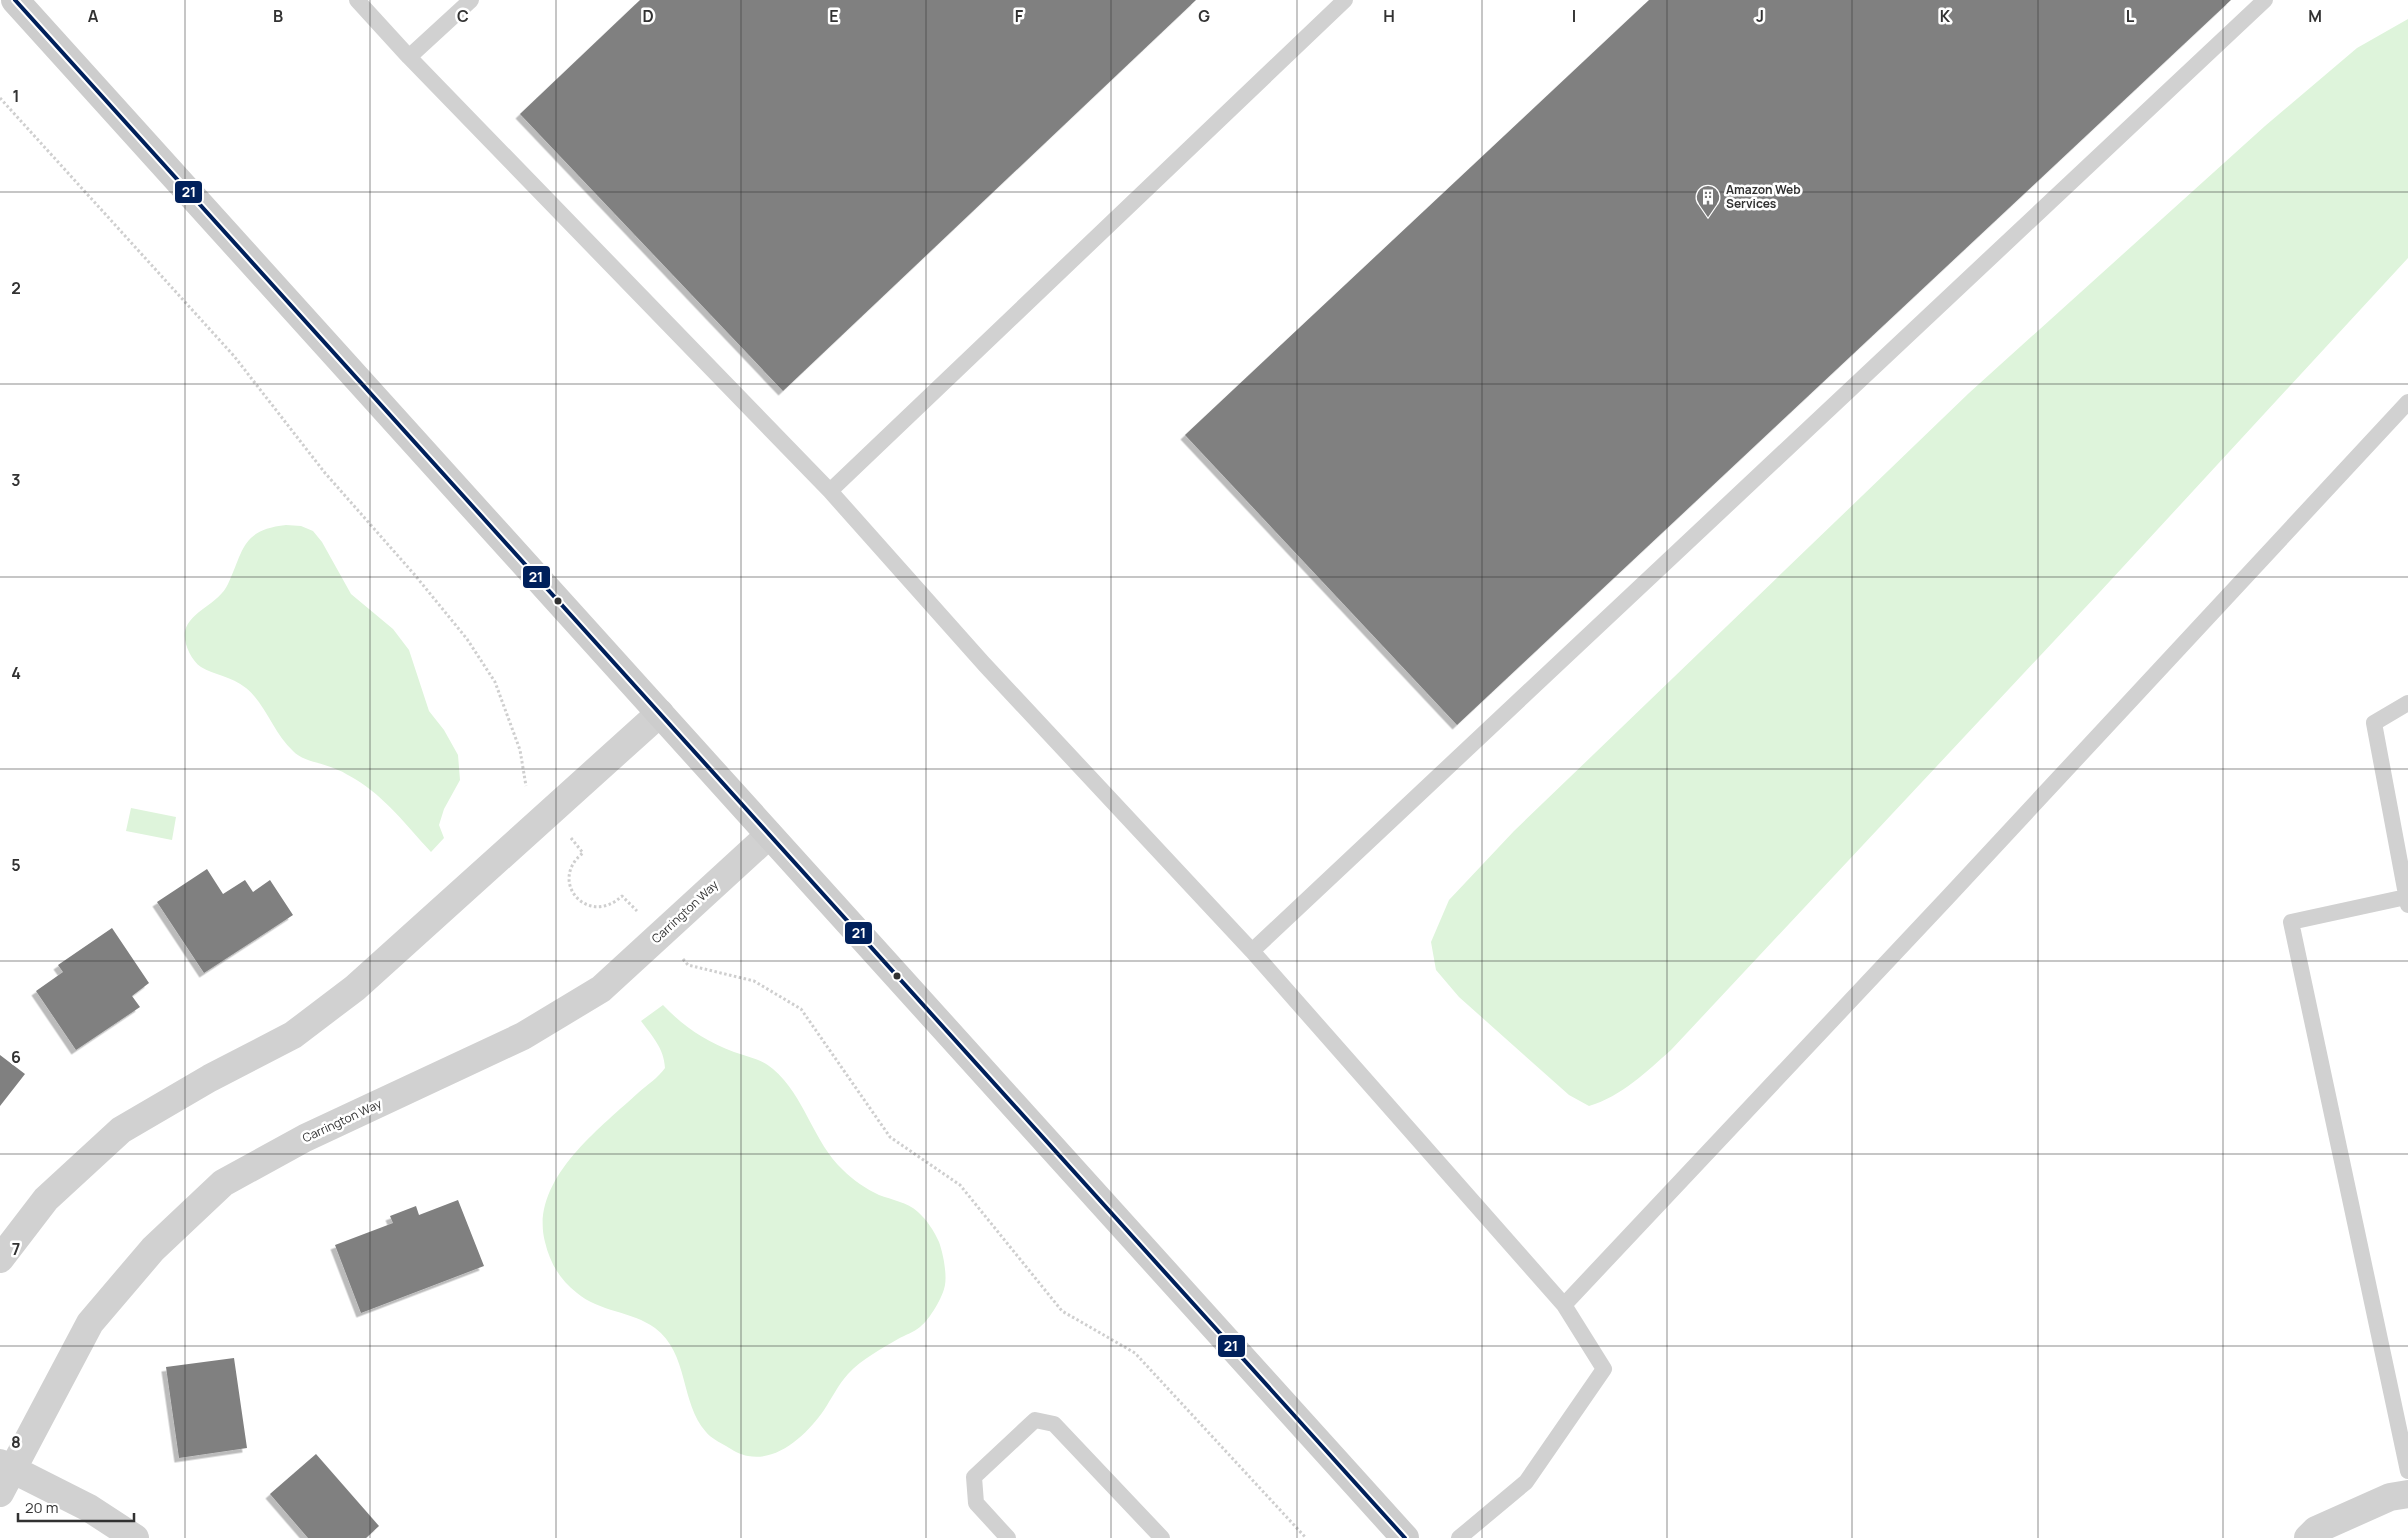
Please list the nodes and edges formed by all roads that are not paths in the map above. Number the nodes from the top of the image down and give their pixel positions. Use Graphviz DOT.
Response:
graph roads {
  1 [pos="15,0"];
  2 [pos="357,0"];
  3 [pos="471,0"];
  4 [pos="1345,0"];
  5 [pos="2265,0"];
  6 [pos="409,57"];
  7 [pos="2408,402"];
  8 [pos="830,491"];
  9 [pos="2408,704"];
  10 [pos="660,713"];
  11 [pos="769,834"];
  12 [pos="2407,901"];
  13 [pos="1252,951"];
  14 [pos="0,1259"];
  15 [pos="1564,1305"];
  16 [pos="2408,1471"];
  17 [pos="4,1475"];
  18 [pos="2408,1494"];
  19 [pos="135,1538"];
  20 [pos="1008,1538"];
  21 [pos="1162,1538"];
  22 [pos="1405,1538"];
  23 [pos="1459,1538"];
  24 [pos="2308,1538"];
  1 -- 10 [label="main road"];
  2 -- 6 [label="lane"];
  3 -- 6 [label="lane"];
  4 -- 8 [label="lane"];
  5 -- 13 [label="lane"];
  6 -- 8 [label="lane"];
  7 -- 15 [label="lane"];
  8 -- 13 [label="lane"];
  9 -- 12 [label="lane"];
  10 -- 11 [label="main road"];
  10 -- 14 [label="street"];
  11 -- 17 [label="street, Carrington Way"];
  11 -- 22 [label="main road"];
  12 -- 16 [label="lane"];
  13 -- 15 [label="lane"];
  15 -- 23 [label="lane"];
  17 -- 19 [label="street"];
  18 -- 24 [label="street"];
  20 -- 21 [label="lane"];
}
